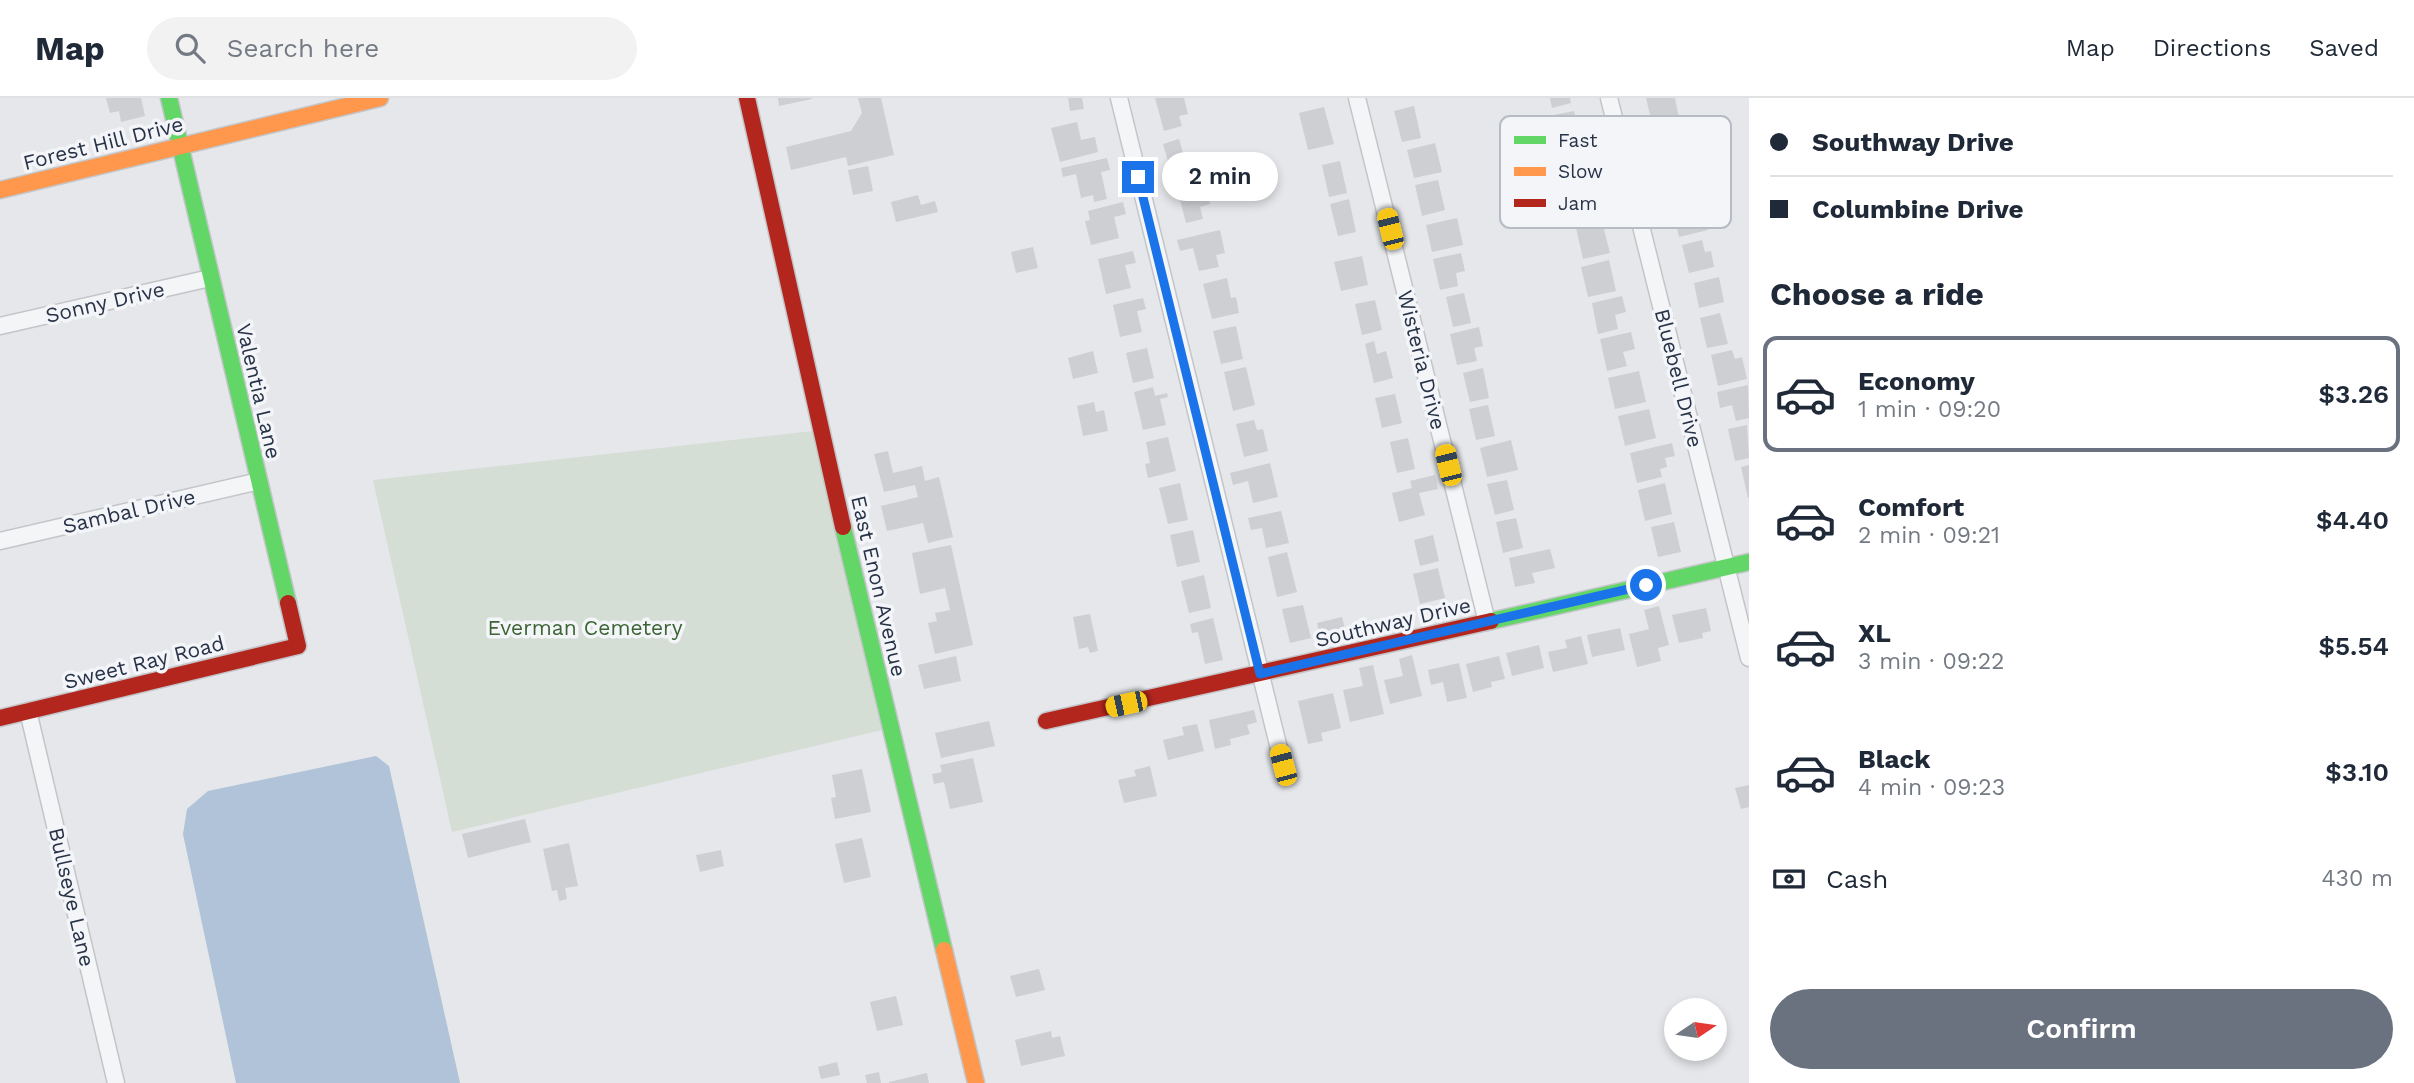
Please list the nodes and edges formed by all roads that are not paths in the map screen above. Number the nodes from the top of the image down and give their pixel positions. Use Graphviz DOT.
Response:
graph roads {
  1 [pos="169,98"];
  2 [pos="380,98"];
  3 [pos="747,98"];
  4 [pos="1119,98"];
  5 [pos="1357,98"];
  6 [pos="1609,98"];
  7 [pos="1614,116"];
  8 [pos="179,146"];
  9 [pos="0,190"];
  10 [pos="1642,228"];
  11 [pos="210,278"];
  12 [pos="0,326"];
  13 [pos="259,481"];
  14 [pos="0,541"];
  15 [pos="1749,562"];
  16 [pos="1726,566"];
  17 [pos="1487,622"];
  18 [pos="298,646"];
  19 [pos="1749,658"];
  20 [pos="1260,674"];
  21 [pos="28,711"];
  22 [pos="0,718"];
  23 [pos="1045,721"];
  24 [pos="1283,765"];
  25 [pos="116,1083"];
  26 [pos="976,1083"];
  1 -- 8 [label="street, Valentia Lane"];
  2 -- 8 [label="street, Forest Hill Drive"];
  3 -- 26 [label="street, East Enon Avenue"];
  4 -- 20 [label="street"];
  5 -- 17 [label="street, Wisteria Drive"];
  6 -- 7 [label="street, Bluebell Drive"];
  8 -- 9 [label="street, Forest Hill Drive"];
  8 -- 11 [label="street, Valentia Lane"];
  10 -- 16 [label="street, Bluebell Drive"];
  11 -- 12 [label="street, Sonny Drive"];
  11 -- 13 [label="street, Valentia Lane"];
  13 -- 14 [label="street, Sambal Drive"];
  13 -- 18 [label="street, Valentia Lane"];
  15 -- 16 [label="street, Southway Drive"];
  16 -- 17 [label="street, Southway Drive"];
  16 -- 19 [label="street, Bluebell Drive"];
  17 -- 20 [label="street, Southway Drive"];
  18 -- 21 [label="street, Sweet Ray Road"];
  20 -- 23 [label="street, Southway Drive"];
  20 -- 24 [label="street"];
  21 -- 22 [label="street, Sweet Ray Road"];
  21 -- 25 [label="street, Bullseye Lane"];
}
